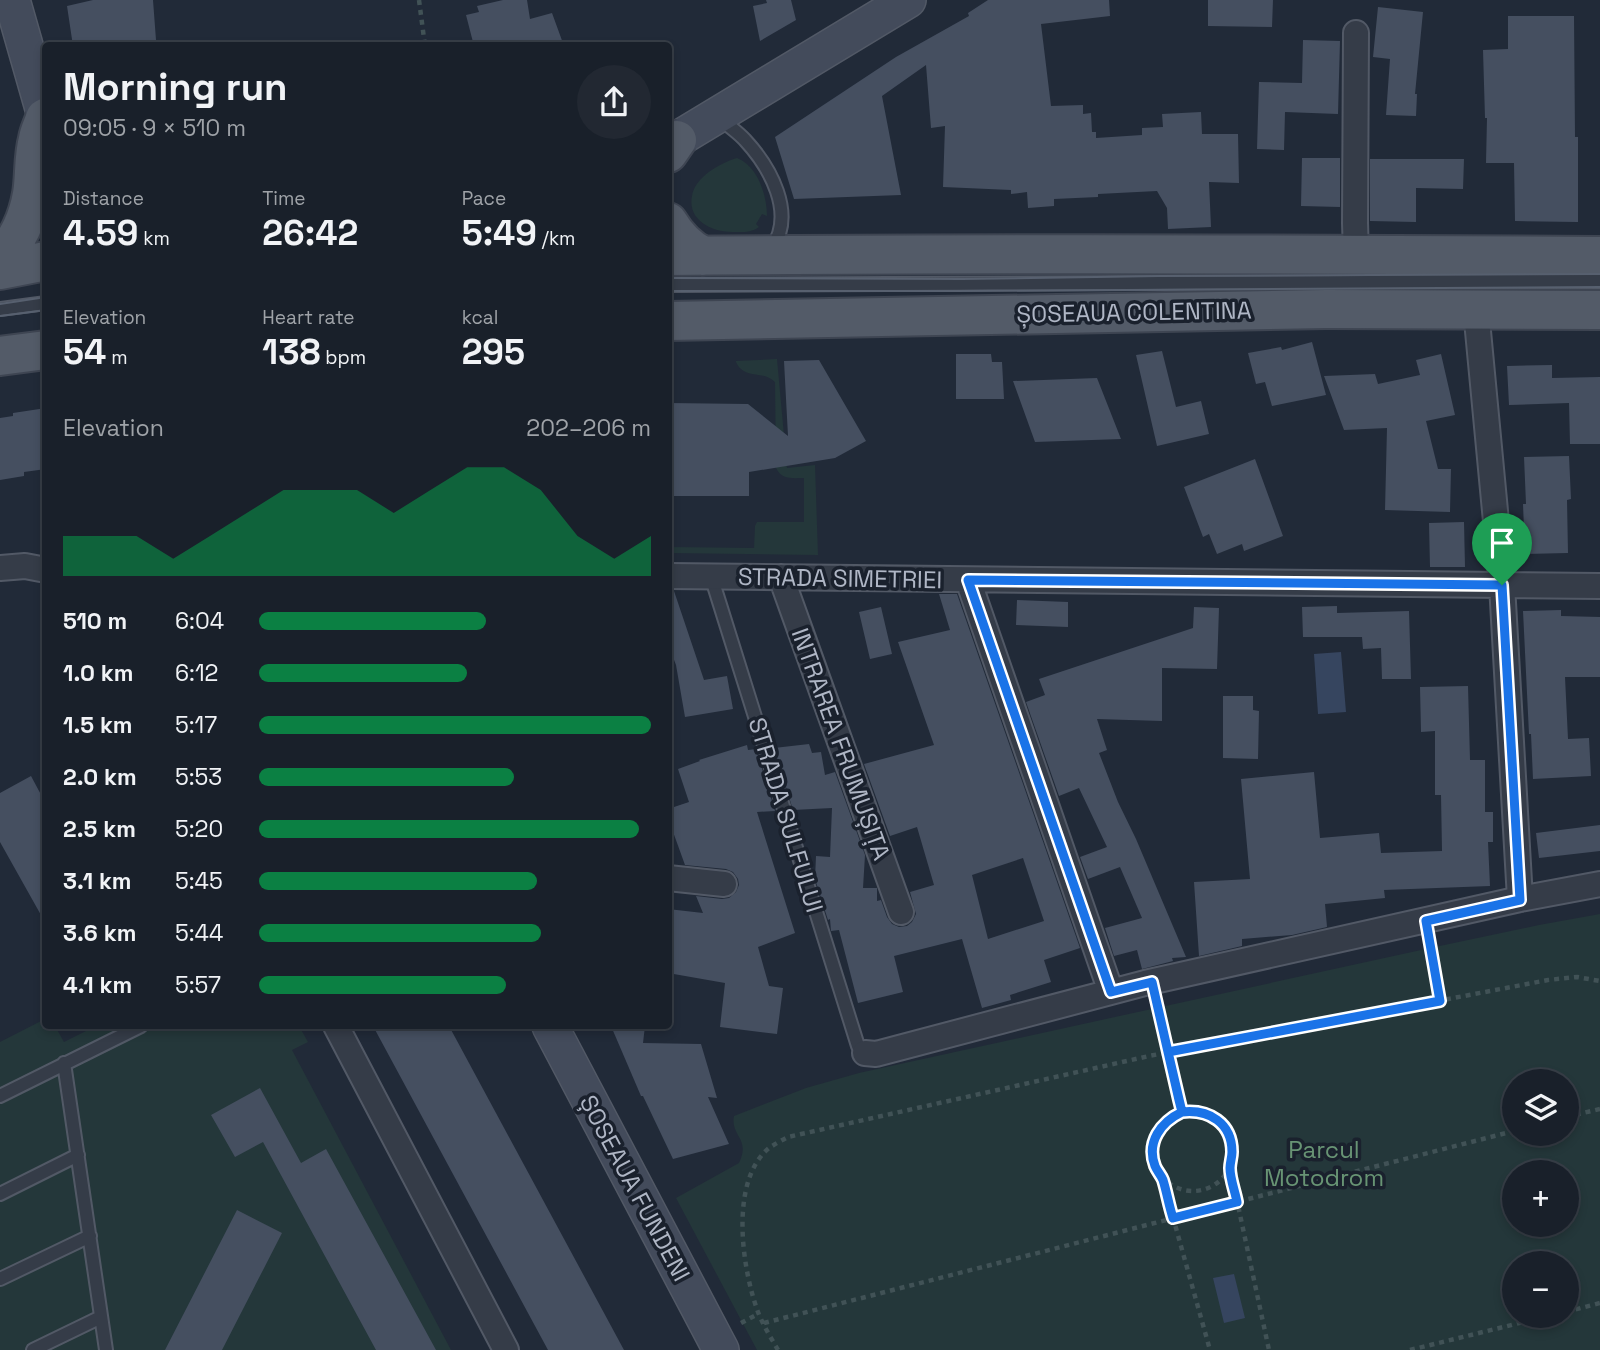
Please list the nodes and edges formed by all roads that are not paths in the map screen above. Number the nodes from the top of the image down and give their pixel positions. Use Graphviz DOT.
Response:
graph roads {
  1 [pos="12,0"];
  2 [pos="908,0"];
  3 [pos="1356,33"];
  4 [pos="42,104"];
  5 [pos="718,116"];
  6 [pos="42,128"];
  7 [pos="672,145"];
  8 [pos="672,229"];
  9 [pos="767,254"];
  10 [pos="1356,254"];
  11 [pos="686,256"];
  12 [pos="1600,256"];
  13 [pos="0,257"];
  14 [pos="42,262"];
  15 [pos="0,270"];
  16 [pos="1600,281"];
  17 [pos="672,285"];
  18 [pos="42,304"];
  19 [pos="0,309"];
  20 [pos="1476,310"];
  21 [pos="1600,310"];
  22 [pos="672,321"];
  23 [pos="42,351"];
  24 [pos="0,356"];
  25 [pos="0,568"];
  26 [pos="42,569"];
  27 [pos="672,576"];
  28 [pos="711,576"];
  29 [pos="781,577"];
  30 [pos="968,580"];
  31 [pos="1502,585"];
  32 [pos="1600,586"];
  33 [pos="672,878"];
  34 [pos="724,884"];
  35 [pos="1600,884"];
  36 [pos="1520,900"];
  37 [pos="901,912"];
  38 [pos="1111,992"];
  39 [pos="135,1029"];
  40 [pos="338,1029"];
  41 [pos="529,1029"];
  42 [pos="552,1029"];
  43 [pos="865,1053"];
  44 [pos="64,1063"];
  45 [pos="0,1096"];
  46 [pos="78,1155"];
  47 [pos="0,1194"];
  48 [pos="90,1236"];
  49 [pos="0,1279"];
  50 [pos="102,1317"];
  51 [pos="727,1338"];
  52 [pos="33,1350"];
  53 [pos="106,1350"];
  54 [pos="506,1350"];
  55 [pos="698,1350"];
  1 -- 4 [label="main road"];
  2 -- 5 [label="main road"];
  3 -- 10 [label="street"];
  5 -- 7 [label="main road"];
  5 -- 9 [label="lane"];
  6 -- 13 [label="main road"];
  8 -- 11 [label="main road"];
  9 -- 10 [label="main road"];
  9 -- 11 [label="main road"];
  10 -- 12 [label="main road"];
  14 -- 15 [label="main road"];
  16 -- 17 [label="lane"];
  18 -- 19 [label="lane"];
  20 -- 21 [label="main road, ȘOSEAUA COLENTINA"];
  20 -- 22 [label="main road, ȘOSEAUA COLENTINA"];
  20 -- 31 [label="street"];
  23 -- 24 [label="main road"];
  25 -- 26 [label="street"];
  27 -- 28 [label="street, STRADA SIMETRIEI"];
  28 -- 29 [label="street, STRADA SIMETRIEI"];
  28 -- 43 [label="lane, STRADA SULFULUI"];
  29 -- 30 [label="street, STRADA SIMETRIEI"];
  29 -- 37 [label="street, INTRAREA FRUMUȘIȚA"];
  30 -- 31 [label="street, STRADA SIMETRIEI"];
  30 -- 38 [label="street"];
  31 -- 32 [label="street, STRADA SIMETRIEI"];
  31 -- 36 [label="street"];
  33 -- 34 [label="street"];
  35 -- 36 [label="street"];
  36 -- 38 [label="street"];
  38 -- 43 [label="street"];
  39 -- 44 [label="lane"];
  40 -- 54 [label="street"];
  41 -- 55 [label="main road, ȘOSEAUA FUNDENI"];
  42 -- 51 [label="main road, ȘOSEAUA FUNDENI"];
  44 -- 45 [label="lane"];
  44 -- 46 [label="lane"];
  46 -- 47 [label="lane"];
  46 -- 48 [label="lane"];
  48 -- 49 [label="lane"];
  48 -- 50 [label="lane"];
  50 -- 52 [label="lane"];
  50 -- 53 [label="lane"];
}
